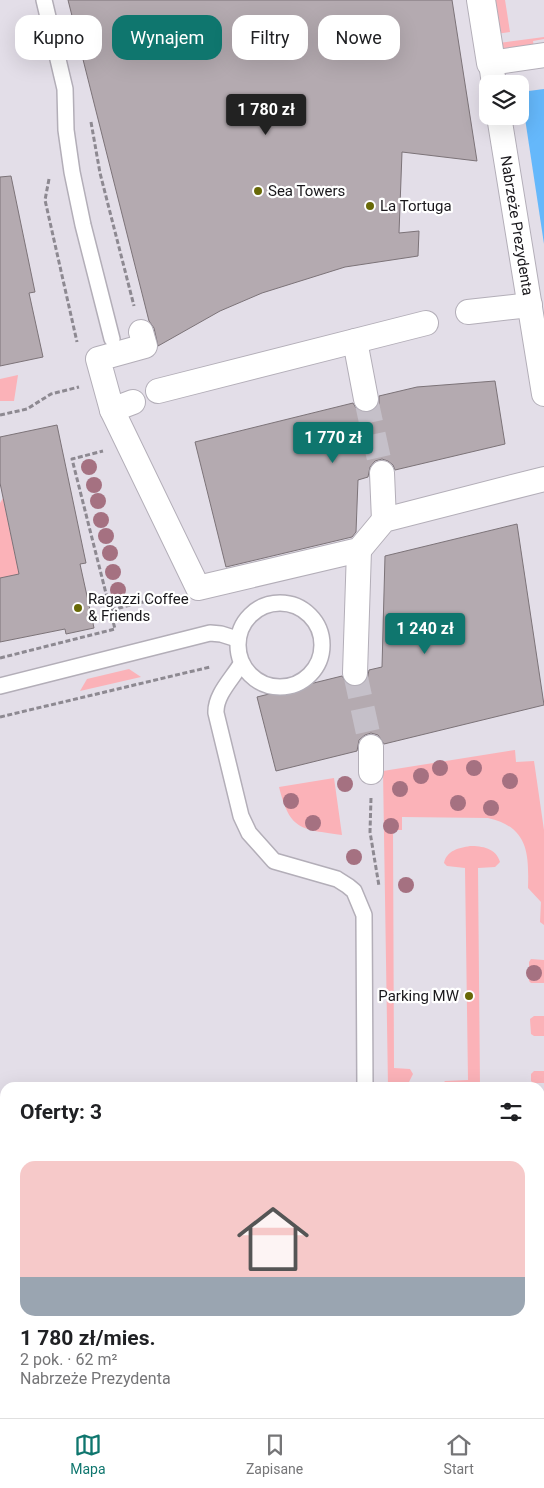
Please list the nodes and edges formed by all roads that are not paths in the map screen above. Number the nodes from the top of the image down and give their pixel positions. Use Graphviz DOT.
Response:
graph roads {
  1 [pos="44,0"];
  2 [pos="481,0"];
  3 [pos="544,55"];
  4 [pos="492,74"];
  5 [pos="500,125"];
  6 [pos="530,304"];
  7 [pos="468,312"];
  8 [pos="426,322"];
  9 [pos="141,332"];
  10 [pos="112,339"];
  11 [pos="355,341"];
  12 [pos="158,391"];
  13 [pos="544,394"];
  14 [pos="366,399"];
  15 [pos="382,473"];
  16 [pos="544,479"];
  17 [pos="384,520"];
  18 [pos="360,550"];
  19 [pos="237,639"];
  20 [pos="241,664"];
  21 [pos="355,673"];
  22 [pos="0,686"];
  23 [pos="371,747"];
  24 [pos="371,772"];
  25 [pos="365,1082"];
  1 -- 10 [label="lane"];
  2 -- 4 [label="street"];
  3 -- 4 [label="street"];
  5 -- 6 [label="street, Nabrzeże Prezydenta"];
  6 -- 7 [label="street"];
  6 -- 13 [label="street, Nabrzeże Prezydenta"];
  8 -- 11 [label="street"];
  9 -- 18 [label="street"];
  11 -- 12 [label="street"];
  11 -- 14 [label="street"];
  15 -- 17 [label="street"];
  16 -- 17 [label="street"];
  17 -- 18 [label="street"];
  18 -- 21 [label="street"];
  19 -- 20 [label="lane"];
  19 -- 20 [label="lane"];
  19 -- 22 [label="lane"];
  20 -- 25 [label="lane"];
  23 -- 24 [label="street"];
}
